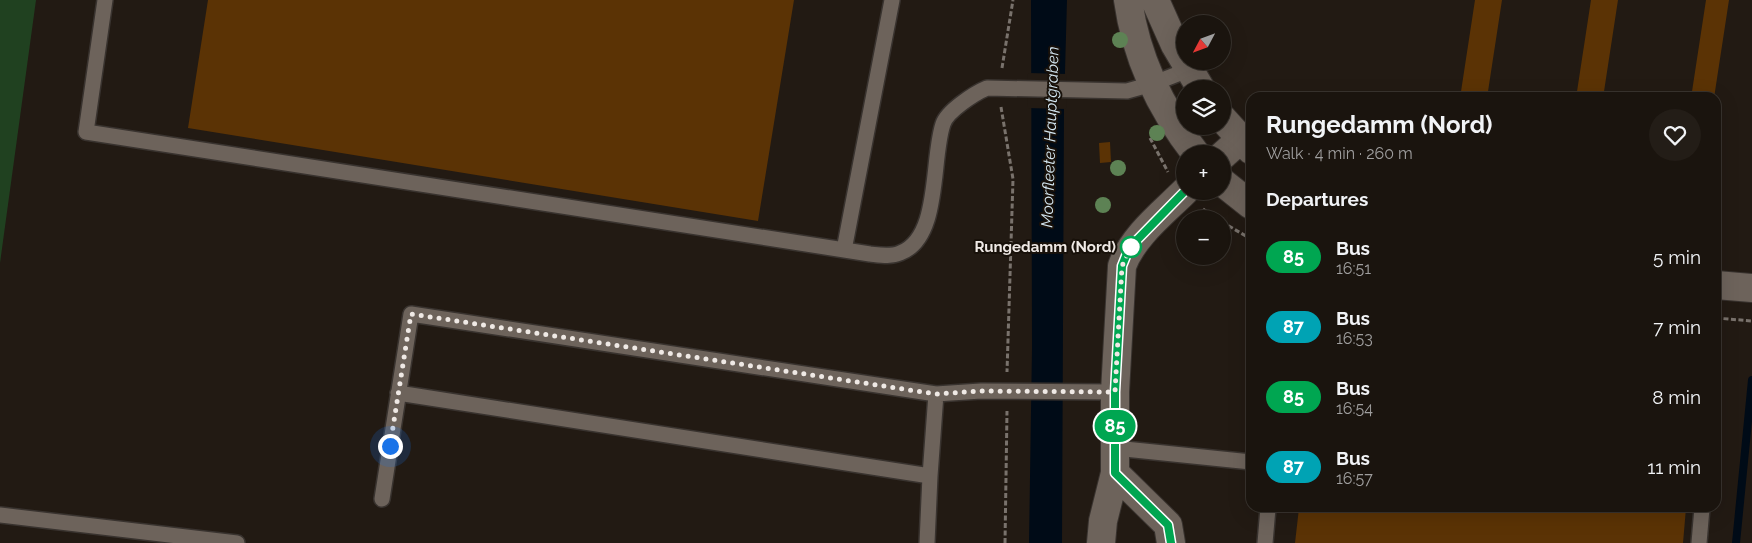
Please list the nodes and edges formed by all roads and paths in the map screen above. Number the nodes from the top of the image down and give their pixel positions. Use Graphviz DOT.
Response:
graph roads {
  1 [pos="105,0"];
  2 [pos="892,0"];
  3 [pos="1013,0"];
  4 [pos="1128,0"];
  5 [pos="1155,0"];
  6 [pos="1194,79"];
  7 [pos="1152,84"];
  8 [pos="998,88"];
  9 [pos="1231,135"];
  10 [pos="1190,145"];
  11 [pos="1238,148"];
  12 [pos="1231,189"];
  13 [pos="1176,200"];
  14 [pos="1246,201"];
  15 [pos="1231,227"];
  16 [pos="1246,236"];
  17 [pos="844,250"];
  18 [pos="1721,285"];
  19 [pos="1752,288"];
  20 [pos="1721,318"];
  21 [pos="1752,321"];
  22 [pos="1010,391"];
  23 [pos="1115,392"];
  24 [pos="398,393"];
  25 [pos="936,394"];
  26 [pos="1115,461"];
  27 [pos="1246,462"];
  28 [pos="930,476"];
  29 [pos="382,499"];
  30 [pos="1268,512"];
  31 [pos="1702,512"];
  32 [pos="0,515"];
  33 [pos="237,543"];
  34 [pos="927,543"];
  35 [pos="1005,543"];
  36 [pos="1101,543"];
  37 [pos="1171,543"];
  38 [pos="1265,543"];
  39 [pos="1699,543"];
  1 -- 17 [label="lane"];
  2 -- 17 [label="lane"];
  3 -- 8 [label="path"];
  4 -- 7 [label="street"];
  5 -- 6 [label="street"];
  6 -- 7 [label="lane"];
  7 -- 8 [label="lane"];
  7 -- 10 [label="street"];
  8 -- 17 [label="lane"];
  8 -- 22 [label="path"];
  9 -- 11 [label="street"];
  12 -- 14 [label="street"];
  13 -- 23 [label="street"];
  15 -- 16 [label="path"];
  18 -- 19 [label="street"];
  20 -- 21 [label="path"];
  22 -- 23 [label="lane"];
  22 -- 25 [label="lane"];
  22 -- 35 [label="path"];
  23 -- 26 [label="street"];
  24 -- 25 [label="lane"];
  24 -- 28 [label="lane"];
  24 -- 29 [label="lane"];
  25 -- 28 [label="lane"];
  26 -- 27 [label="lane"];
  26 -- 36 [label="street"];
  26 -- 37 [label="street"];
  28 -- 34 [label="lane"];
  30 -- 38 [label="lane"];
  31 -- 39 [label="lane"];
  32 -- 33 [label="lane"];
}
